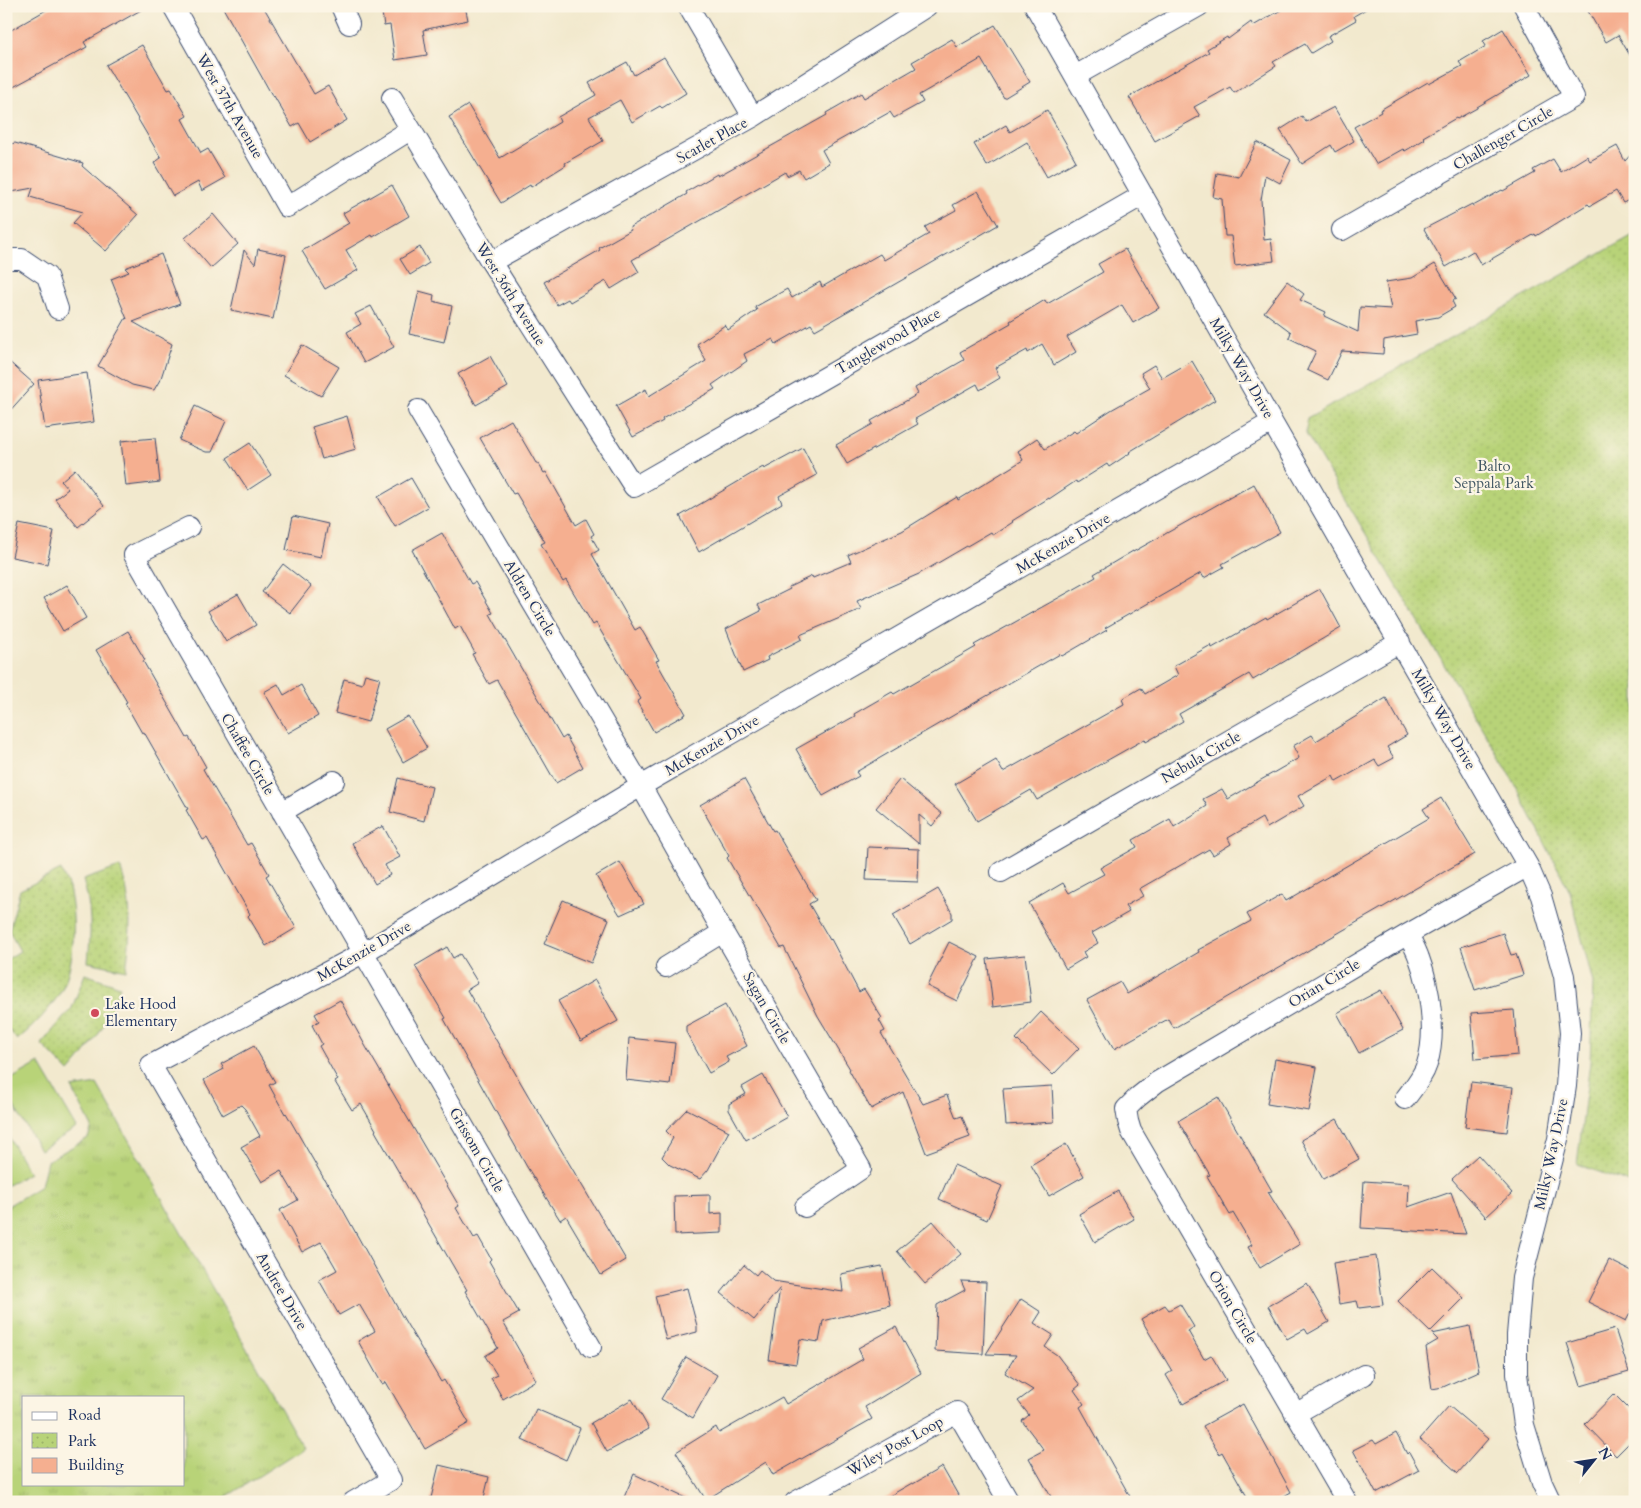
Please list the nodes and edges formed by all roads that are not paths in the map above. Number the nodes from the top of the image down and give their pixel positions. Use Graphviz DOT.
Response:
graph roads {
  1 [pos="173,6"];
  2 [pos="688,6"];
  3 [pos="927,6"];
  4 [pos="1035,6"];
  5 [pos="1199,6"];
  6 [pos="1524,6"];
  7 [pos="1075,76"];
  8 [pos="392,98"];
  9 [pos="753,117"];
  10 [pos="410,130"];
  11 [pos="1143,194"];
  12 [pos="1342,230"];
  13 [pos="6,259"];
  14 [pos="491,262"];
  15 [pos="58,310"];
  16 [pos="418,410"];
  17 [pos="1272,422"];
  18 [pos="634,487"];
  19 [pos="188,527"];
  20 [pos="1400,642"];
  21 [pos="334,781"];
  22 [pos="641,786"];
  23 [pos="282,812"];
  24 [pos="1528,866"];
  25 [pos="1001,872"];
  26 [pos="723,932"];
  27 [pos="1408,934"];
  28 [pos="363,953"];
  29 [pos="666,967"];
  30 [pos="151,1065"];
  31 [pos="1405,1100"];
  32 [pos="1126,1110"];
  33 [pos="805,1207"];
  34 [pos="591,1348"];
  35 [pos="1364,1375"];
  36 [pos="1295,1414"];
  37 [pos="353,1502"];
  38 [pos="795,1502"];
  39 [pos="1009,1502"];
  40 [pos="1347,1502"];
  41 [pos="1551,1502"];
  1 -- 10 [label="street, West 37th Avenue"];
  2 -- 9 [label="street"];
  3 -- 9 [label="street, Scarlet Place"];
  4 -- 7 [label="street, Milky Way Drive"];
  5 -- 7 [label="street"];
  6 -- 12 [label="street, Challenger Circle"];
  7 -- 11 [label="street, Milky Way Drive"];
  8 -- 10 [label="street, West 36th Avenue"];
  9 -- 14 [label="street, Scarlet Place"];
  10 -- 14 [label="street, West 36th Avenue"];
  11 -- 17 [label="street, Milky Way Drive"];
  11 -- 18 [label="street, Tanglewood Place"];
  13 -- 15 [label="street"];
  14 -- 18 [label="street, West 36th Avenue"];
  16 -- 22 [label="street, Aldren Circle"];
  17 -- 20 [label="street, Milky Way Drive"];
  17 -- 22 [label="street, McKenzie Drive"];
  19 -- 23 [label="street, Chaffee Circle"];
  20 -- 24 [label="street, Milky Way Drive"];
  20 -- 25 [label="street, Nebula Circle"];
  21 -- 23 [label="street"];
  22 -- 26 [label="street, Sagan Circle"];
  22 -- 28 [label="street, McKenzie Drive"];
  23 -- 28 [label="street, Chaffee Circle"];
  24 -- 27 [label="street, Orian Circle"];
  24 -- 41 [label="street, Milky Way Drive"];
  26 -- 29 [label="street"];
  26 -- 33 [label="street, Sagan Circle"];
  27 -- 31 [label="street"];
  27 -- 32 [label="street, Orian Circle"];
  28 -- 30 [label="street, McKenzie Drive"];
  28 -- 34 [label="street, Grissom Circle"];
  30 -- 37 [label="street, Andree Drive"];
  32 -- 36 [label="street, Orion Circle"];
  35 -- 36 [label="street"];
  36 -- 40 [label="street, Orion Circle"];
  38 -- 39 [label="street, Wiley Post Loop"];
}
